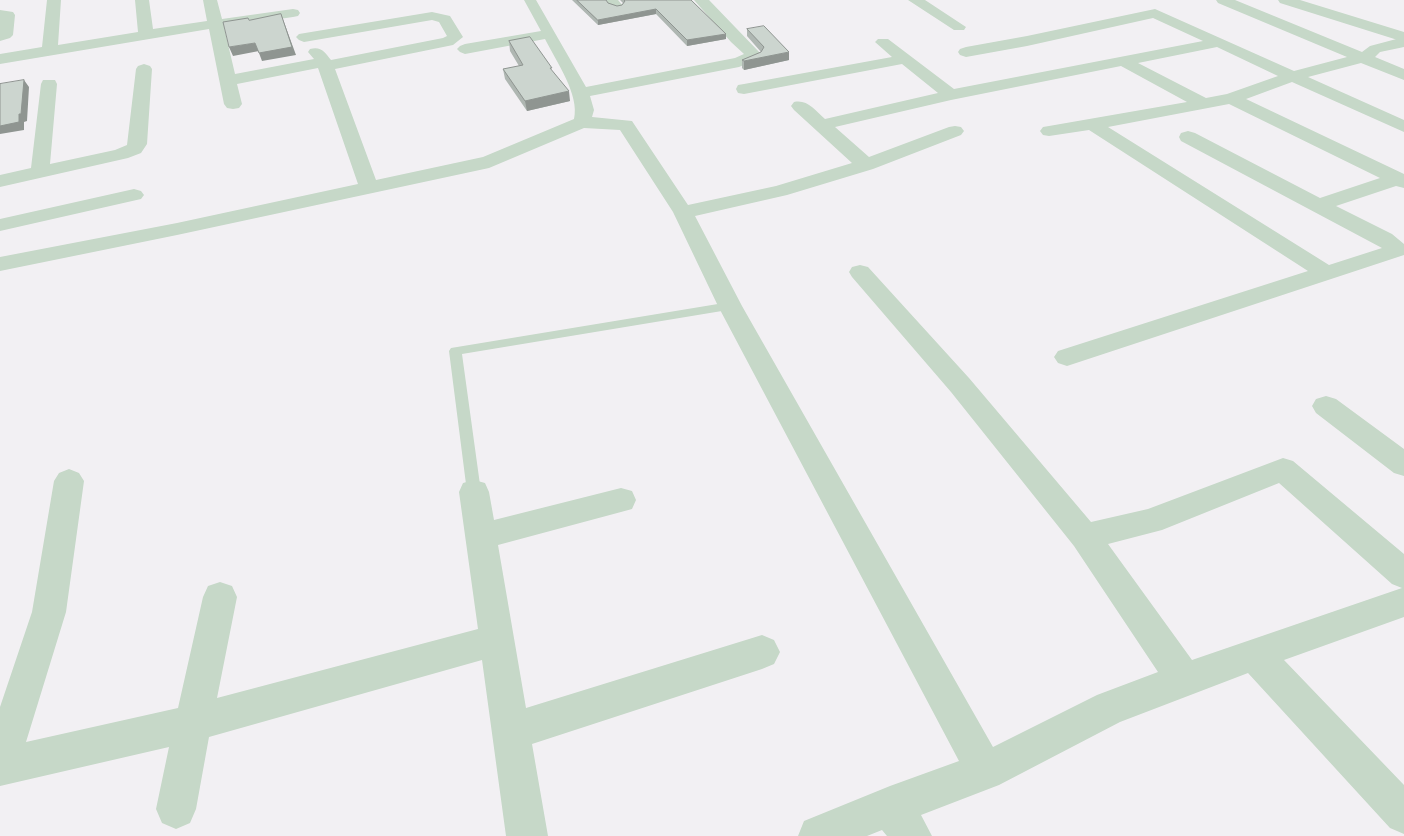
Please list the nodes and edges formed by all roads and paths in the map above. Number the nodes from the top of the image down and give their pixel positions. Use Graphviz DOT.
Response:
graph roads {
  1 [pos="54,0"];
  2 [pos="142,0"];
  3 [pos="210,0"];
  4 [pos="701,0"];
  5 [pos="1223,0"];
  6 [pos="1285,0"];
  7 [pos="920,1"];
  8 [pos="530,2"];
  9 [pos="292,6"];
  10 [pos="0,14"];
  11 [pos="214,24"];
  12 [pos="959,27"];
  13 [pos="550,34"];
  14 [pos="146,35"];
  15 [pos="0,36"];
  16 [pos="304,37"];
  17 [pos="1404,37"];
  18 [pos="883,42"];
  19 [pos="1220,42"];
  20 [pos="1404,42"];
  21 [pos="465,49"];
  22 [pos="50,50"];
  23 [pos="966,52"];
  24 [pos="1365,57"];
  25 [pos="904,58"];
  26 [pos="0,59"];
  27 [pos="1125,62"];
  28 [pos="325,64"];
  29 [pos="144,69"];
  30 [pos="1404,75"];
  31 [pos="1293,76"];
  32 [pos="229,82"];
  33 [pos="49,84"];
  34 [pos="744,89"];
  35 [pos="581,93"];
  36 [pos="951,95"];
  37 [pos="1231,98"];
  38 [pos="233,104"];
  39 [pos="1204,104"];
  40 [pos="800,106"];
  41 [pos="582,122"];
  42 [pos="1092,124"];
  43 [pos="821,125"];
  44 [pos="1404,127"];
  45 [pos="955,131"];
  46 [pos="1049,131"];
  47 [pos="1188,137"];
  48 [pos="866,165"];
  49 [pos="40,172"];
  50 [pos="1397,175"];
  51 [pos="0,181"];
  52 [pos="369,188"];
  53 [pos="134,195"];
  54 [pos="1319,205"];
  55 [pos="683,212"];
  56 [pos="0,225"];
  57 [pos="1395,258"];
  58 [pos="0,264"];
  59 [pos="860,272"];
  60 [pos="1326,273"];
  61 [pos="730,306"];
  62 [pos="1066,357"];
  63 [pos="1326,406"];
  64 [pos="1404,465"];
  65 [pos="69,481"];
  66 [pos="474,492"];
  67 [pos="621,500"];
  68 [pos="480,536"];
  69 [pos="1085,537"];
  70 [pos="1404,574"];
  71 [pos="220,596"];
  72 [pos="1404,602"];
  73 [pos="496,640"];
  74 [pos="762,652"];
  75 [pos="1254,654"];
  76 [pos="1185,681"];
  77 [pos="193,723"];
  78 [pos="510,732"];
  79 [pos="0,766"];
  80 [pos="985,771"];
  81 [pos="176,808"];
  82 [pos="1404,814"];
  83 [pos="901,821"];
  84 [pos="527,836"];
  85 [pos="819,836"];
  1 -- 22 [label="street"];
  2 -- 14 [label="street"];
  3 -- 11 [label="street"];
  4 -- 35 [label="street"];
  5 -- 24 [label="street"];
  6 -- 17 [label="street"];
  7 -- 12 [label="street"];
  8 -- 13 [label="street"];
  9 -- 11 [label="street"];
  9 -- 16 [label="street"];
  10 -- 15 [label="street"];
  11 -- 14 [label="street"];
  11 -- 32 [label="street"];
  13 -- 21 [label="street"];
  13 -- 35 [label="street"];
  14 -- 22 [label="street"];
  16 -- 28 [label="street"];
  16 -- 28 [label="street"];
  18 -- 25 [label="street"];
  19 -- 23 [label="street"];
  19 -- 27 [label="street"];
  19 -- 31 [label="street"];
  20 -- 24 [label="street"];
  22 -- 26 [label="street"];
  24 -- 30 [label="street"];
  24 -- 31 [label="street"];
  25 -- 34 [label="street"];
  25 -- 36 [label="street"];
  27 -- 36 [label="street"];
  27 -- 39 [label="street"];
  28 -- 32 [label="street"];
  28 -- 52 [label="street"];
  29 -- 49 [label="street"];
  31 -- 37 [label="street"];
  31 -- 44 [label="street"];
  32 -- 38 [label="street"];
  33 -- 49 [label="street"];
  35 -- 41 [label="street"];
  36 -- 43 [label="street"];
  37 -- 39 [label="street"];
  37 -- 50 [label="street"];
  39 -- 42 [label="street"];
  40 -- 43 [label="street"];
  41 -- 52 [label="street"];
  41 -- 55 [label="street"];
  42 -- 46 [label="street"];
  42 -- 60 [label="street"];
  43 -- 48 [label="street"];
  45 -- 48 [label="street"];
  47 -- 54 [label="street"];
  48 -- 55 [label="street"];
  49 -- 51 [label="street"];
  50 -- 54 [label="street"];
  52 -- 58 [label="street"];
  53 -- 56 [label="street"];
  54 -- 57 [label="street"];
  55 -- 61 [label="street"];
  57 -- 60 [label="street"];
  59 -- 69 [label="street"];
  60 -- 62 [label="street"];
  61 -- 66 [label="lane"];
  61 -- 80 [label="street"];
  63 -- 64 [label="street"];
  65 -- 79 [label="street"];
  66 -- 68 [label="street"];
  67 -- 68 [label="street"];
  68 -- 73 [label="street"];
  69 -- 70 [label="street"];
  69 -- 76 [label="street"];
  71 -- 77 [label="street"];
  72 -- 75 [label="street"];
  73 -- 77 [label="street"];
  73 -- 78 [label="street"];
  74 -- 78 [label="street"];
  75 -- 76 [label="street"];
  75 -- 82 [label="street"];
  76 -- 80 [label="street"];
  77 -- 79 [label="street"];
  77 -- 81 [label="street"];
  78 -- 84 [label="street"];
  80 -- 83 [label="street"];
  83 -- 85 [label="street"];
}
